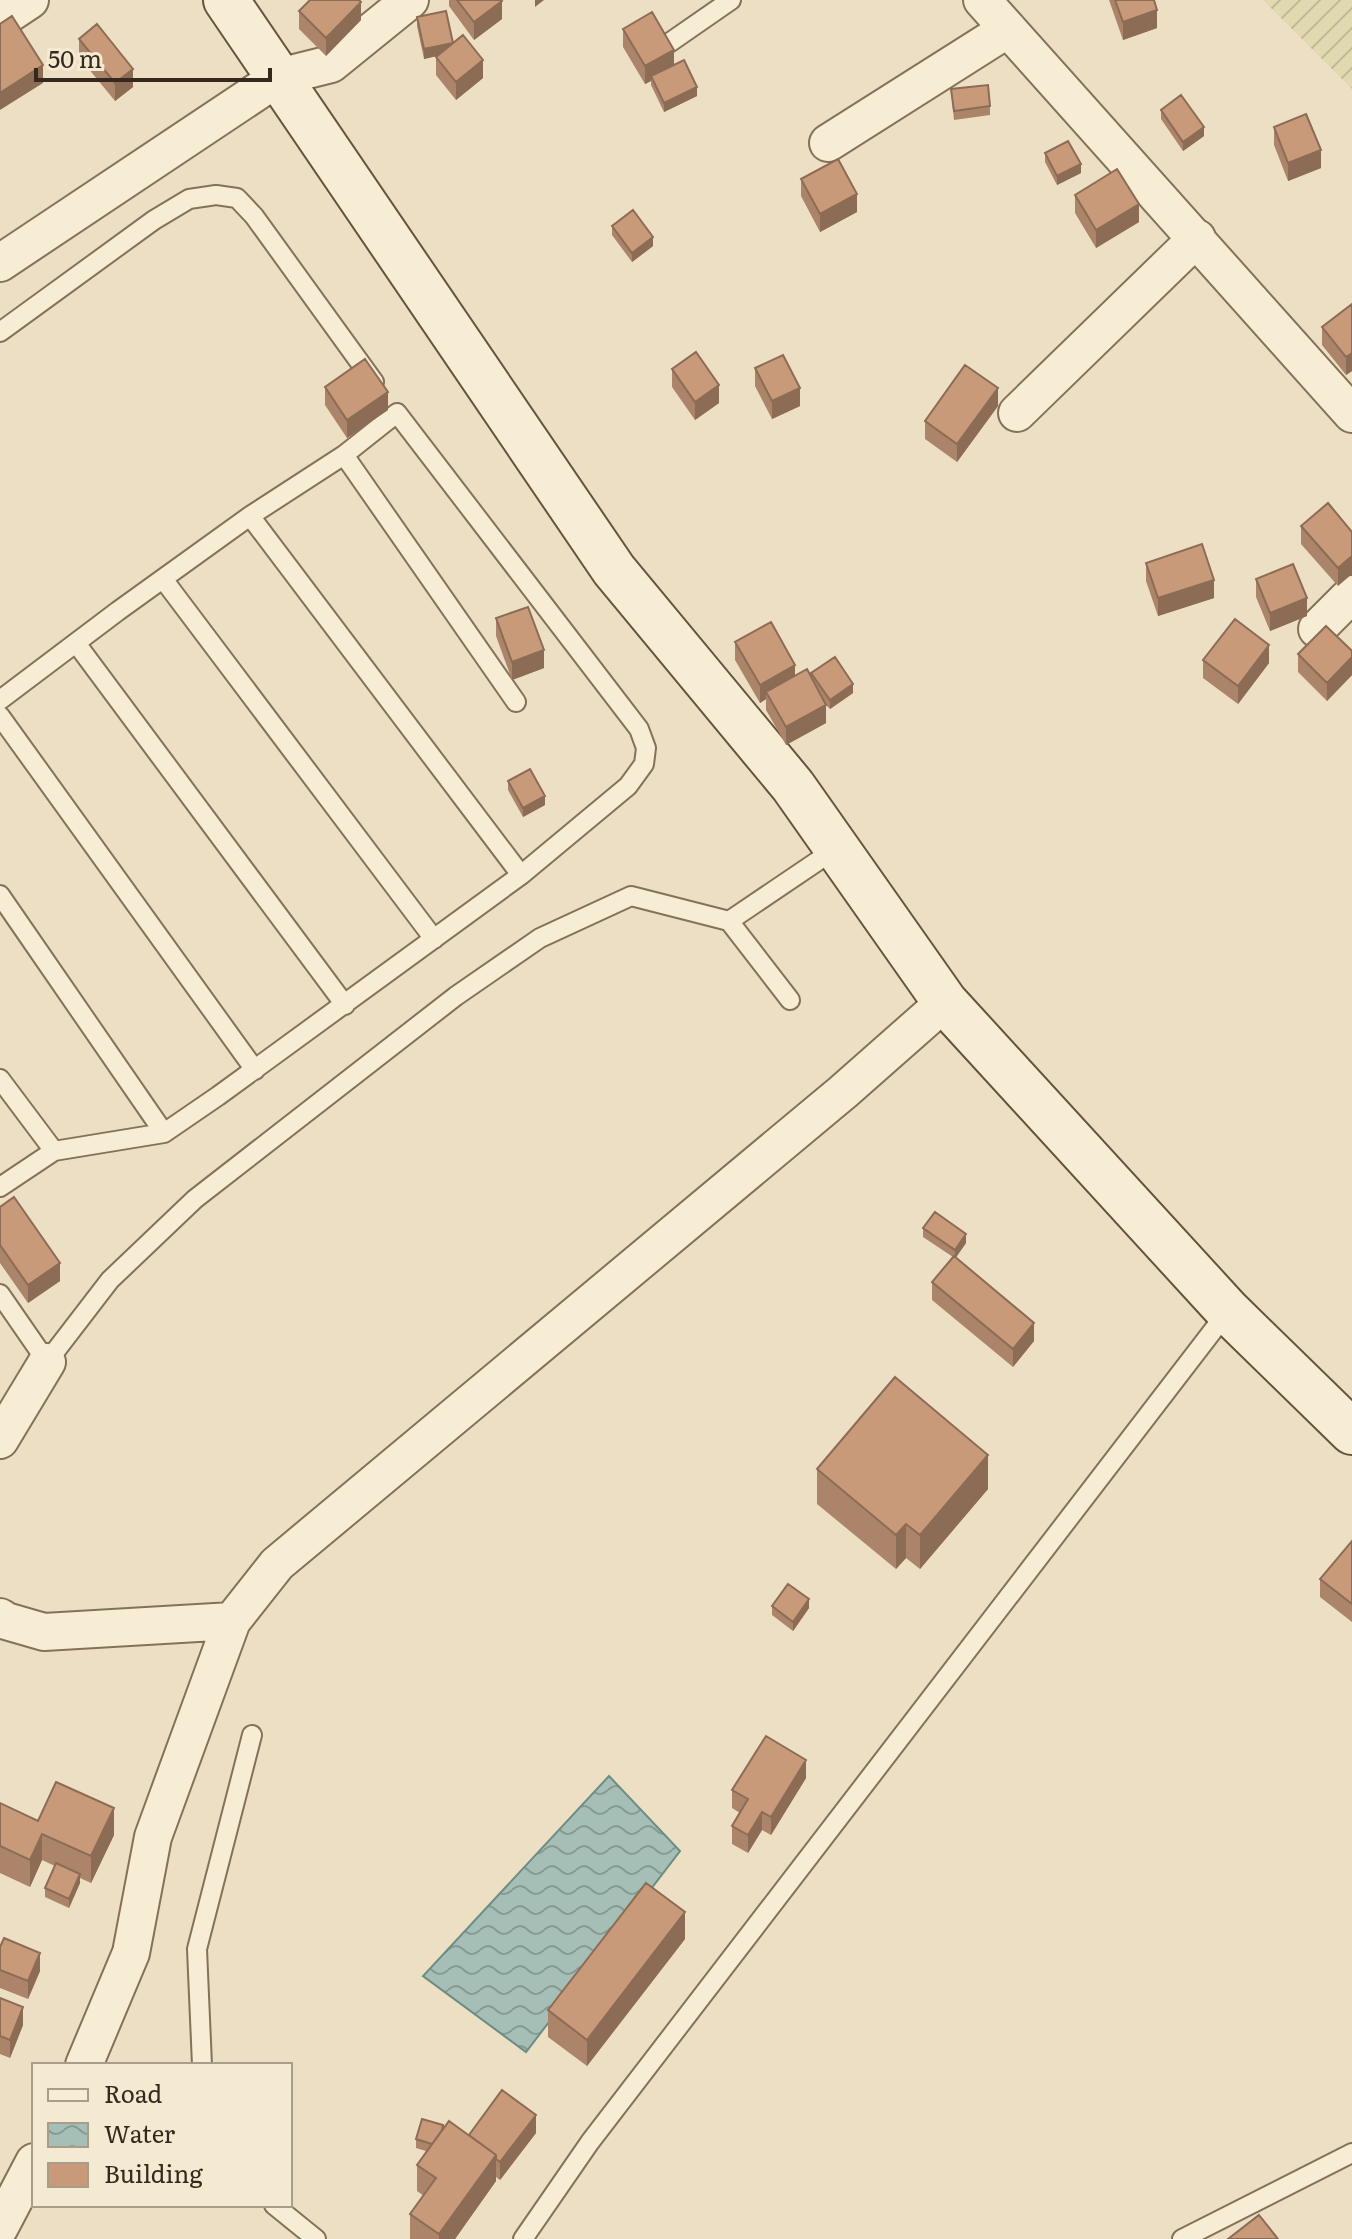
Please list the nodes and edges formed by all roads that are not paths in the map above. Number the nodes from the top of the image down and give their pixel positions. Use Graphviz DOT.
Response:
graph roads {
  1 [pos="30,0"];
  2 [pos="226,0"];
  3 [pos="410,0"];
  4 [pos="731,0"];
  5 [pos="982,0"];
  6 [pos="0,20"];
  7 [pos="1008,29"];
  8 [pos="669,43"];
  9 [pos="279,77"];
  10 [pos="828,143"];
  11 [pos="1197,238"];
  12 [pos="0,263"];
  13 [pos="0,332"];
  14 [pos="397,413"];
  15 [pos="1017,413"];
  16 [pos="1352,414"];
  17 [pos="344,455"];
  18 [pos="250,516"];
  19 [pos="163,579"];
  20 [pos="1352,594"];
  21 [pos="1317,629"];
  22 [pos="76,643"];
  23 [pos="0,700"];
  24 [pos="516,702"];
  25 [pos="0,716"];
  26 [pos="837,848"];
  27 [pos="521,875"];
  28 [pos="0,895"];
  29 [pos="729,921"];
  30 [pos="434,939"];
  31 [pos="790,1000"];
  32 [pos="945,1002"];
  33 [pos="345,1005"];
  34 [pos="255,1070"];
  35 [pos="0,1079"];
  36 [pos="164,1133"];
  37 [pos="54,1151"];
  38 [pos="0,1187"];
  39 [pos="0,1294"];
  40 [pos="1228,1311"];
  41 [pos="47,1362"];
  42 [pos="1352,1432"];
  43 [pos="0,1440"];
  44 [pos="232,1621"];
  45 [pos="2,1623"];
  46 [pos="252,1735"];
  47 [pos="85,2063"];
  48 [pos="202,2063"];
  49 [pos="1352,2153"];
  50 [pos="32,2166"];
  51 [pos="276,2207"];
  52 [pos="0,2227"];
  53 [pos="316,2239"];
  54 [pos="523,2239"];
  55 [pos="1182,2239"];
  1 -- 6 [label="street"];
  2 -- 9 [label="street"];
  3 -- 9 [label="street"];
  4 -- 8 [label="lane"];
  5 -- 7 [label="street"];
  7 -- 10 [label="street"];
  7 -- 11 [label="street"];
  9 -- 12 [label="street"];
  9 -- 26 [label="street"];
  11 -- 15 [label="street"];
  11 -- 16 [label="street"];
  13 -- 14 [label="lane"];
  14 -- 17 [label="lane"];
  14 -- 27 [label="lane"];
  17 -- 18 [label="lane"];
  17 -- 24 [label="lane"];
  18 -- 19 [label="lane"];
  18 -- 27 [label="lane"];
  19 -- 22 [label="lane"];
  19 -- 30 [label="lane"];
  20 -- 21 [label="street"];
  22 -- 23 [label="lane"];
  22 -- 33 [label="lane"];
  25 -- 34 [label="lane"];
  26 -- 29 [label="lane"];
  26 -- 32 [label="street"];
  27 -- 30 [label="lane"];
  28 -- 36 [label="lane"];
  29 -- 31 [label="lane"];
  29 -- 41 [label="lane"];
  30 -- 33 [label="lane"];
  32 -- 40 [label="street"];
  32 -- 44 [label="street"];
  33 -- 34 [label="lane"];
  34 -- 36 [label="lane"];
  35 -- 37 [label="lane"];
  36 -- 37 [label="lane"];
  37 -- 38 [label="lane"];
  39 -- 41 [label="lane"];
  40 -- 42 [label="street"];
  40 -- 54 [label="lane"];
  41 -- 43 [label="street"];
  44 -- 45 [label="street"];
  44 -- 47 [label="street"];
  46 -- 48 [label="lane"];
  49 -- 55 [label="lane"];
  50 -- 52 [label="street"];
  51 -- 53 [label="lane"];
}
